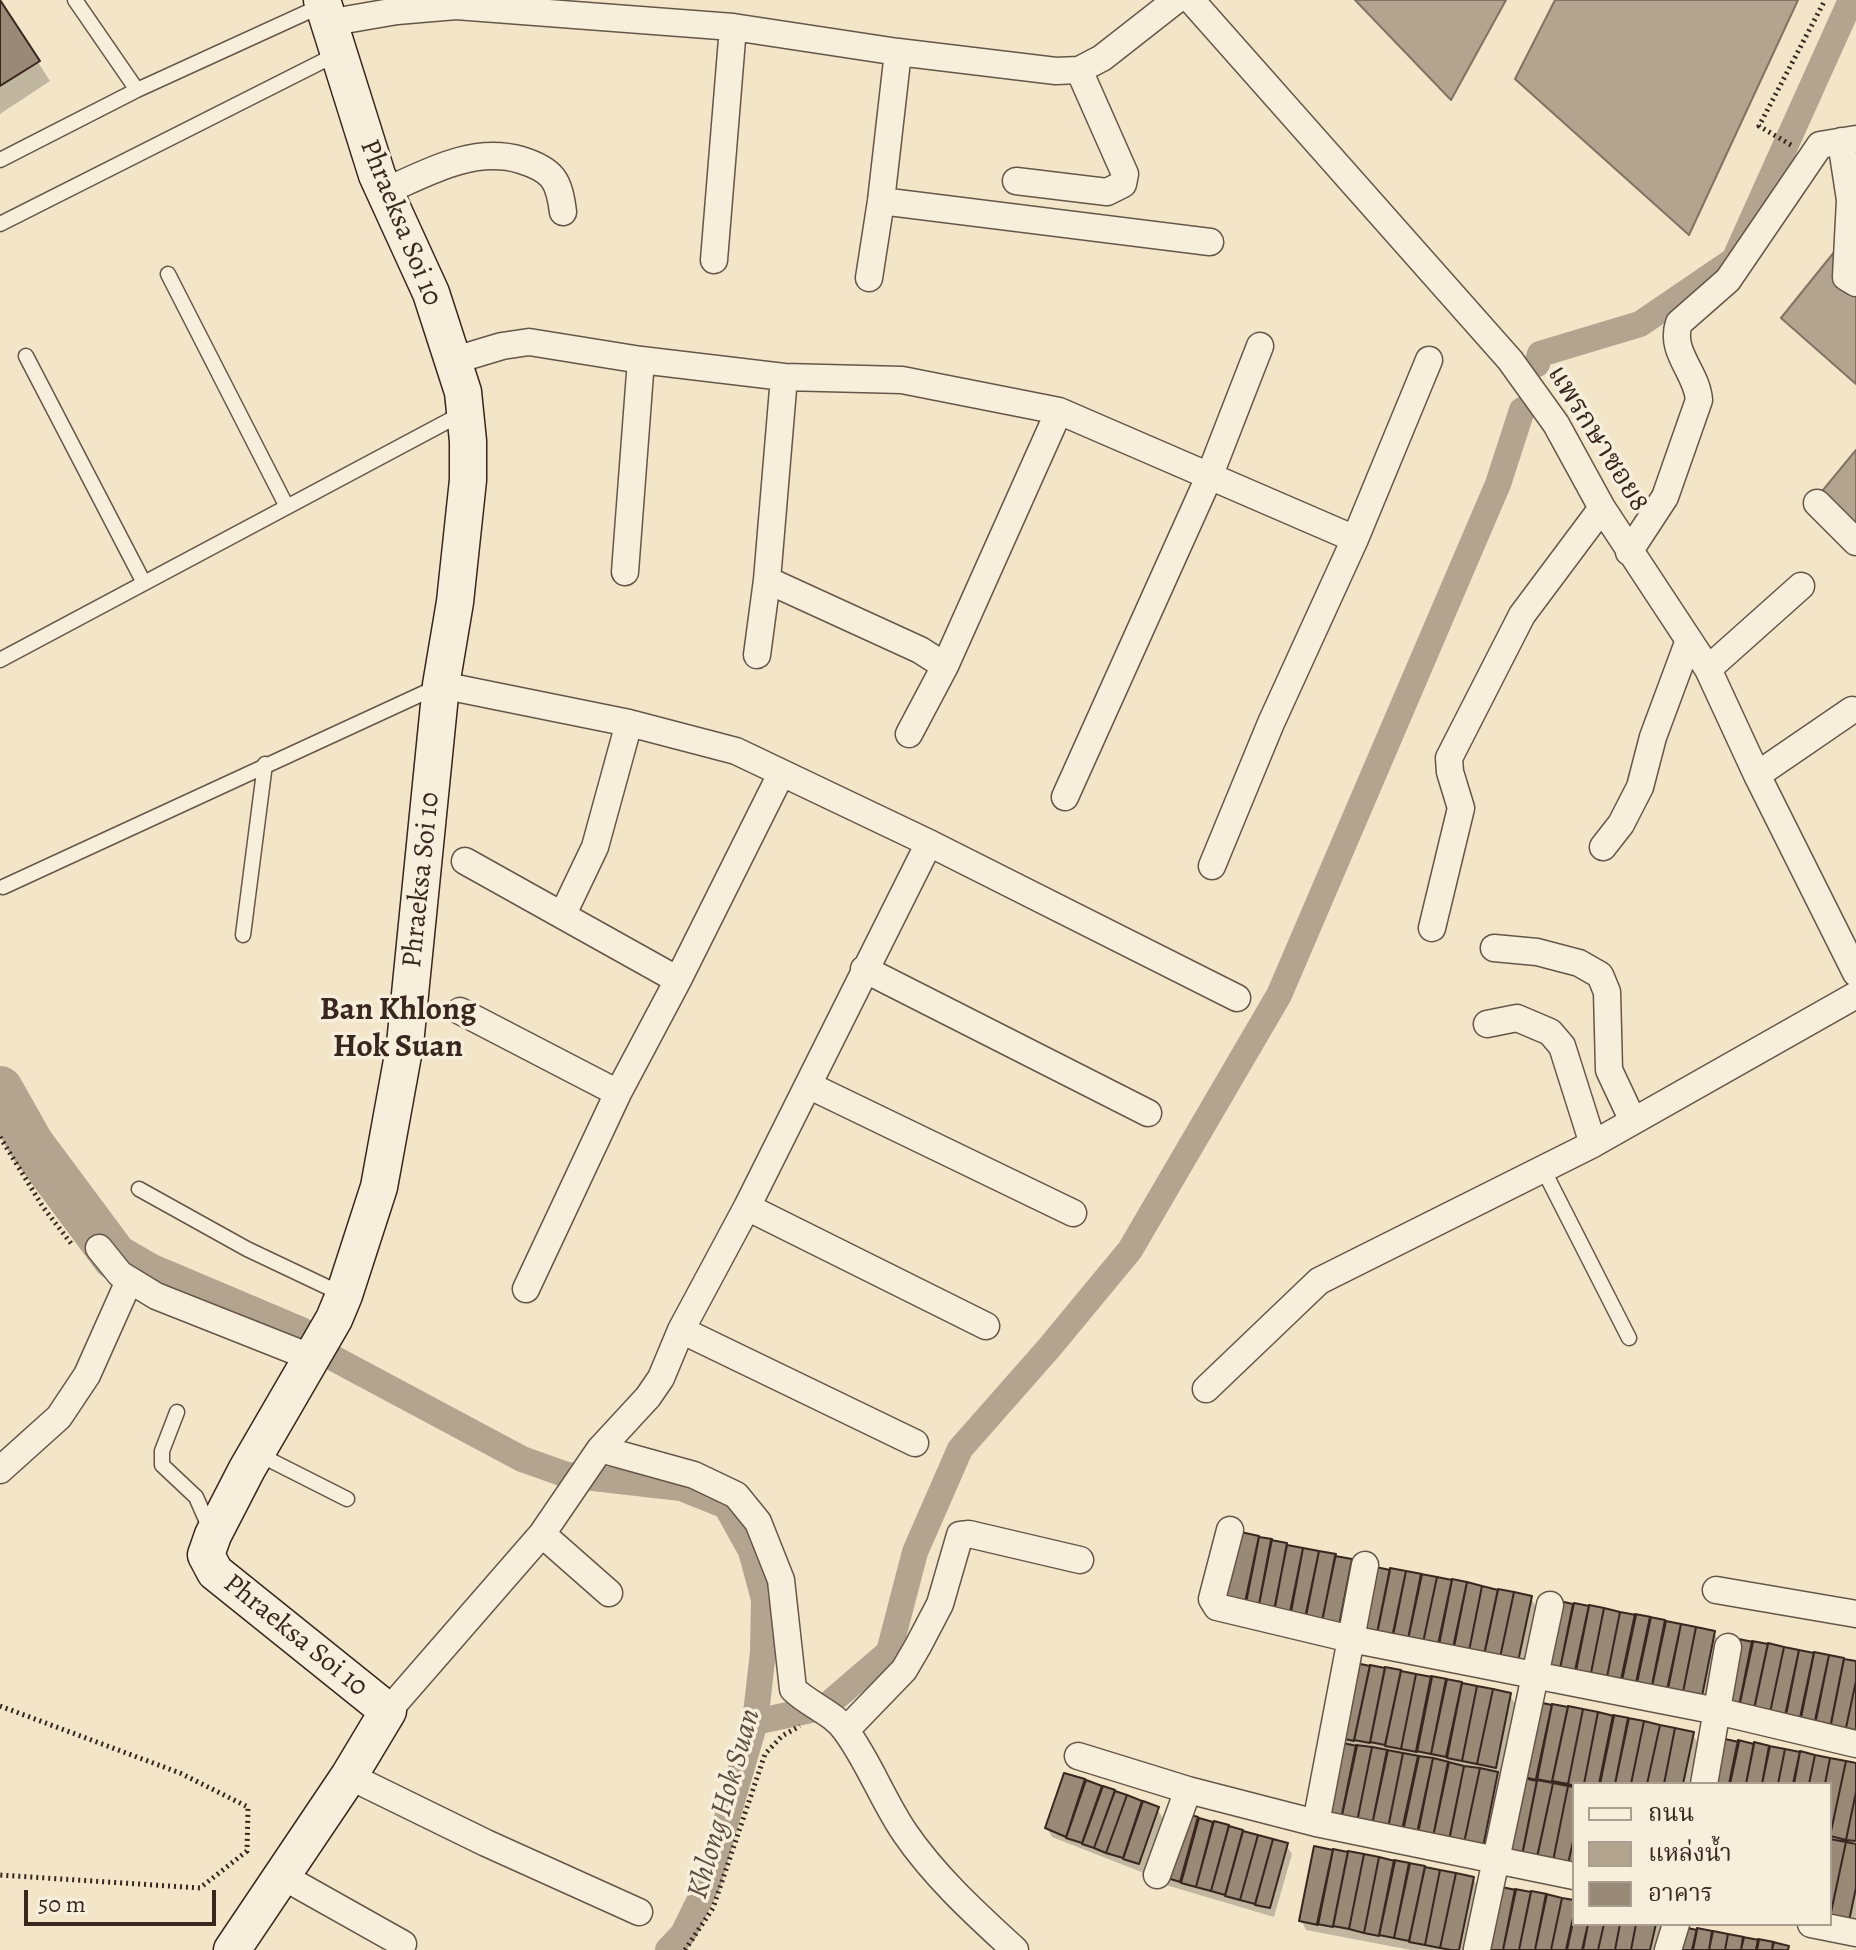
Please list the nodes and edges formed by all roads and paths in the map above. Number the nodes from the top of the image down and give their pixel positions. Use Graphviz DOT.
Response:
graph roads {
  1 [pos="75,0"];
  2 [pos="1176,0"];
  3 [pos="1191,0"];
  4 [pos="1825,0"];
  5 [pos="327,20"];
  6 [pos="733,27"];
  7 [pos="898,52"];
  8 [pos="1079,70"];
  9 [pos="137,90"];
  10 [pos="1849,140"];
  11 [pos="1812,158"];
  12 [pos="0,160"];
  13 [pos="1016,181"];
  14 [pos="386,191"];
  15 [pos="1853,198"];
  16 [pos="881,201"];
  17 [pos="563,212"];
  18 [pos="0,224"];
  19 [pos="1210,242"];
  20 [pos="714,260"];
  21 [pos="168,274"];
  22 [pos="869,278"];
  23 [pos="1856,283"];
  24 [pos="1260,346"];
  25 [pos="26,356"];
  26 [pos="641,360"];
  27 [pos="1429,360"];
  28 [pos="452,361"];
  29 [pos="784,377"];
  30 [pos="1059,411"];
  31 [pos="465,412"];
  32 [pos="1209,477"];
  33 [pos="1817,503"];
  34 [pos="287,507"];
  35 [pos="1602,508"];
  36 [pos="1355,539"];
  37 [pos="1856,542"];
  38 [pos="1629,552"];
  39 [pos="625,572"];
  40 [pos="767,580"];
  41 [pos="144,583"];
  42 [pos="1801,586"];
  43 [pos="1689,640"];
  44 [pos="2,654"];
  45 [pos="757,655"];
  46 [pos="945,666"];
  47 [pos="1708,669"];
  48 [pos="441,685"];
  49 [pos="1852,710"];
  50 [pos="629,723"];
  51 [pos="909,734"];
  52 [pos="265,764"];
  53 [pos="781,774"];
  54 [pos="1757,775"];
  55 [pos="1065,797"];
  56 [pos="929,843"];
  57 [pos="1603,847"];
  58 [pos="465,861"];
  59 [pos="1212,866"];
  60 [pos="3,887"];
  61 [pos="563,914"];
  62 [pos="1432,928"];
  63 [pos="243,935"];
  64 [pos="1494,948"];
  65 [pos="864,969"];
  66 [pos="1856,973"];
  67 [pos="678,980"];
  68 [pos="1856,995"];
  69 [pos="1237,998"];
  70 [pos="460,1011"];
  71 [pos="1487,1024"];
  72 [pos="808,1085"];
  73 [pos="618,1093"];
  74 [pos="1148,1113"];
  75 [pos="1633,1121"];
  76 [pos="0,1137"];
  77 [pos="1593,1144"];
  78 [pos="1542,1167"];
  79 [pos="139,1189"];
  80 [pos="747,1207"];
  81 [pos="1073,1213"];
  82 [pos="89,1250"];
  83 [pos="129,1281"];
  84 [pos="526,1289"];
  85 [pos="344,1295"];
  86 [pos="986,1326"];
  87 [pos="681,1330"];
  88 [pos="1629,1338"];
  89 [pos="310,1357"];
  90 [pos="1206,1389"];
  91 [pos="177,1412"];
  92 [pos="915,1443"];
  93 [pos="256,1453"];
  94 [pos="595,1454"];
  95 [pos="0,1470"];
  96 [pos="347,1499"];
  97 [pos="549,1525"];
  98 [pos="1230,1530"];
  99 [pos="213,1535"];
  100 [pos="1080,1560"];
  101 [pos="1365,1565"];
  102 [pos="1716,1590"];
  103 [pos="609,1593"];
  104 [pos="1550,1605"];
  105 [pos="1856,1614"];
  106 [pos="1351,1639"];
  107 [pos="1728,1647"];
  108 [pos="1534,1676"];
  109 [pos="0,1706"];
  110 [pos="388,1711"];
  111 [pos="1717,1711"];
  112 [pos="829,1723"];
  113 [pos="1856,1744"];
  114 [pos="1078,1756"];
  115 [pos="349,1776"];
  116 [pos="1704,1782"];
  117 [pos="1188,1790"];
  118 [pos="1316,1823"];
  119 [pos="1494,1860"];
  120 [pos="0,1875"];
  121 [pos="1157,1875"];
  122 [pos="282,1876"];
  123 [pos="1572,1876"];
  124 [pos="639,1912"];
  125 [pos="1675,1926"];
  126 [pos="1821,1926"];
  127 [pos="1856,1933"];
  128 [pos="403,1944"];
  129 [pos="1477,1949"];
  130 [pos="232,1950"];
  131 [pos="685,1950"];
  132 [pos="1015,1950"];
  133 [pos="1668,1950"];
  1 -- 9 [label="lane"];
  2 -- 8 [label="street"];
  3 -- 35 [label="street, แพรกษาซอย8"];
  4 -- 11 [label="path"];
  5 -- 6 [label="street"];
  5 -- 9 [label="lane"];
  5 -- 14 [label="street, Phraeksa Soi 10"];
  5 -- 18 [label="lane"];
  6 -- 7 [label="street"];
  6 -- 20 [label="street"];
  7 -- 8 [label="street"];
  7 -- 16 [label="street"];
  8 -- 13 [label="street"];
  9 -- 12 [label="lane"];
  10 -- 11 [label="street"];
  10 -- 15 [label="street"];
  11 -- 38 [label="street"];
  14 -- 17 [label="street"];
  14 -- 28 [label="street, Phraeksa Soi 10"];
  15 -- 23 [label="street"];
  16 -- 19 [label="street"];
  16 -- 22 [label="street"];
  21 -- 34 [label="lane"];
  24 -- 32 [label="street"];
  25 -- 41 [label="lane"];
  26 -- 28 [label="street"];
  26 -- 29 [label="street"];
  26 -- 39 [label="street"];
  27 -- 36 [label="street"];
  28 -- 31 [label="street, Phraeksa Soi 10"];
  29 -- 30 [label="street"];
  29 -- 40 [label="street"];
  30 -- 32 [label="street"];
  30 -- 46 [label="street"];
  31 -- 34 [label="lane"];
  31 -- 48 [label="street, Phraeksa Soi 10"];
  32 -- 36 [label="street"];
  32 -- 55 [label="street"];
  33 -- 37 [label="street"];
  34 -- 41 [label="lane"];
  35 -- 38 [label="street, แพรกษาซอย8"];
  35 -- 62 [label="street"];
  36 -- 59 [label="street"];
  38 -- 43 [label="street, แพรกษาซอย8"];
  40 -- 45 [label="street"];
  40 -- 46 [label="street"];
  41 -- 44 [label="lane"];
  42 -- 47 [label="street"];
  43 -- 47 [label="street, แพรกษาซอย8"];
  43 -- 57 [label="street"];
  46 -- 51 [label="street"];
  47 -- 54 [label="street, แพรกษาซอย8"];
  48 -- 50 [label="street"];
  48 -- 52 [label="lane"];
  48 -- 85 [label="street, Phraeksa Soi 10"];
  49 -- 54 [label="street"];
  50 -- 53 [label="street"];
  50 -- 61 [label="street"];
  52 -- 60 [label="lane"];
  52 -- 63 [label="lane"];
  53 -- 56 [label="street"];
  53 -- 67 [label="street"];
  54 -- 66 [label="street, แพรกษาซอย8"];
  56 -- 65 [label="street"];
  56 -- 69 [label="street"];
  58 -- 61 [label="street"];
  61 -- 67 [label="street"];
  64 -- 75 [label="street"];
  65 -- 72 [label="street"];
  65 -- 74 [label="street"];
  67 -- 73 [label="street"];
  68 -- 75 [label="street"];
  70 -- 73 [label="street"];
  71 -- 77 [label="street"];
  72 -- 80 [label="street"];
  72 -- 81 [label="street"];
  73 -- 84 [label="street"];
  75 -- 77 [label="street"];
  76 -- 82 [label="path"];
  77 -- 78 [label="street"];
  78 -- 88 [label="lane"];
  78 -- 90 [label="street"];
  79 -- 85 [label="lane"];
  80 -- 86 [label="street"];
  80 -- 87 [label="street"];
  82 -- 83 [label="street"];
  83 -- 89 [label="street"];
  83 -- 95 [label="street"];
  85 -- 89 [label="street, Phraeksa Soi 10"];
  87 -- 92 [label="street"];
  87 -- 94 [label="street"];
  89 -- 93 [label="street, Phraeksa Soi 10"];
  91 -- 99 [label="lane"];
  93 -- 96 [label="lane"];
  93 -- 99 [label="street, Phraeksa Soi 10"];
  94 -- 97 [label="street"];
  94 -- 112 [label="street"];
  97 -- 103 [label="street"];
  97 -- 110 [label="street"];
  98 -- 106 [label="street"];
  99 -- 110 [label="street, Phraeksa Soi 10"];
  100 -- 112 [label="street"];
  101 -- 106 [label="street"];
  102 -- 105 [label="street"];
  104 -- 108 [label="street"];
  106 -- 108 [label="street"];
  106 -- 118 [label="street"];
  107 -- 111 [label="street"];
  108 -- 111 [label="street"];
  108 -- 119 [label="street"];
  109 -- 120 [label="path"];
  110 -- 115 [label="street, Phraeksa Soi 10"];
  111 -- 113 [label="street"];
  111 -- 116 [label="street"];
  112 -- 131 [label="path"];
  112 -- 132 [label="street"];
  114 -- 117 [label="street"];
  115 -- 122 [label="street, Phraeksa Soi 10"];
  115 -- 124 [label="street"];
  117 -- 118 [label="street"];
  117 -- 121 [label="street"];
  118 -- 119 [label="street"];
  119 -- 123 [label="street"];
  119 -- 129 [label="street"];
  122 -- 128 [label="street"];
  122 -- 130 [label="street, Phraeksa Soi 10"];
  125 -- 133 [label="street"];
  126 -- 127 [label="street"];
}
